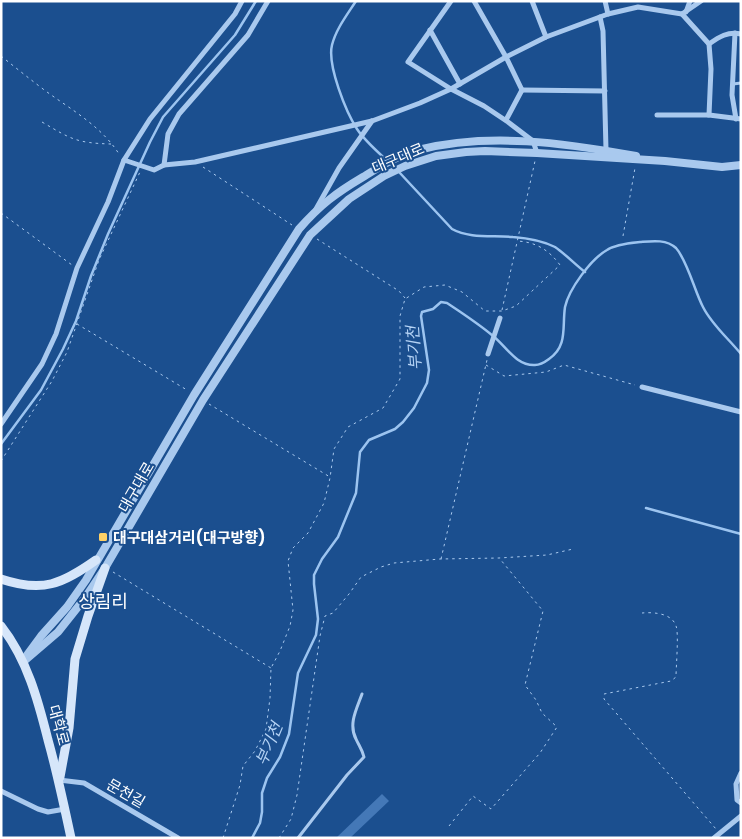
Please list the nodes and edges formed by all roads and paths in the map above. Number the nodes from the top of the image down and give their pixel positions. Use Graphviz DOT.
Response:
graph roads {
  1 [pos="242,1"];
  2 [pos="268,1"];
  3 [pos="451,1"];
  4 [pos="474,1"];
  5 [pos="532,1"];
  6 [pos="605,1"];
  7 [pos="690,1"];
  8 [pos="701,1"];
  9 [pos="684,13"];
  10 [pos="608,14"];
  11 [pos="600,17"];
  12 [pos="430,30"];
  13 [pos="738,34"];
  14 [pos="546,37"];
  15 [pos="709,44"];
  16 [pos="1,56"];
  17 [pos="506,57"];
  18 [pos="741,82"];
  19 [pos="460,84"];
  20 [pos="733,84"];
  21 [pos="451,89"];
  22 [pos="522,90"];
  23 [pos="605,92"];
  24 [pos="657,115"];
  25 [pos="709,115"];
  26 [pos="739,119"];
  27 [pos="506,120"];
  28 [pos="372,121"];
  29 [pos="42,122"];
  30 [pos="533,141"];
  31 [pos="113,144"];
  32 [pos="606,150"];
  33 [pos="537,153"];
  34 [pos="124,160"];
  35 [pos="665,161"];
  36 [pos="741,165"];
  37 [pos="164,166"];
  38 [pos="141,167"];
  39 [pos="635,167"];
  40 [pos="1,213"];
  41 [pos="313,213"];
  42 [pos="623,236"];
  43 [pos="517,240"];
  44 [pos="77,268"];
  45 [pos="502,311"];
  46 [pos="500,318"];
  47 [pos="488,354"];
  48 [pos="486,365"];
  49 [pos="635,385"];
  50 [pos="642,387"];
  51 [pos="741,412"];
  52 [pos="1,424"];
  53 [pos="2,458"];
  54 [pos="1,461"];
  55 [pos="573,548"];
  56 [pos="499,558"];
  57 [pos="440,559"];
  58 [pos="96,560"];
  59 [pos="106,568"];
  60 [pos="1,579"];
  61 [pos="642,613"];
  62 [pos="1,626"];
  63 [pos="23,662"];
  64 [pos="271,668"];
  65 [pos="362,694"];
  66 [pos="741,773"];
  67 [pos="59,780"];
  68 [pos="1,791"];
  69 [pos="741,803"];
  70 [pos="65,809"];
  71 [pos="741,816"];
  72 [pos="450,826"];
  73 [pos="720,833"];
  74 [pos="71,838"];
  75 [pos="178,838"];
  76 [pos="223,838"];
  77 [pos="279,838"];
  78 [pos="298,838"];
  79 [pos="714,838"];
  1 -- 34 [label="street"];
  2 -- 37 [label="street"];
  3 -- 12 [label="street"];
  4 -- 17 [label="street"];
  5 -- 14 [label="street"];
  6 -- 10 [label="street"];
  7 -- 9 [label="street"];
  8 -- 9 [label="street"];
  9 -- 10 [label="street"];
  9 -- 15 [label="street"];
  10 -- 11 [label="street"];
  11 -- 14 [label="street"];
  11 -- 23 [label="street"];
  12 -- 19 [label="street"];
  12 -- 21 [label="street"];
  13 -- 15 [label="street"];
  13 -- 20 [label="street"];
  14 -- 17 [label="street"];
  15 -- 25 [label="street"];
  16 -- 31 [label="path"];
  17 -- 19 [label="street"];
  17 -- 22 [label="street"];
  18 -- 20 [label="lane"];
  19 -- 21 [label="street"];
  20 -- 26 [label="street"];
  21 -- 27 [label="street"];
  21 -- 28 [label="street"];
  22 -- 23 [label="street"];
  22 -- 27 [label="street"];
  23 -- 32 [label="street"];
  24 -- 25 [label="street"];
  25 -- 26 [label="street"];
  27 -- 30 [label="street"];
  28 -- 37 [label="street"];
  28 -- 41 [label="street"];
  29 -- 31 [label="path"];
  30 -- 32 [label="street, 대구대로"];
  30 -- 33 [label="street"];
  30 -- 41 [label="street, 대구대로"];
  31 -- 34 [label="path"];
  32 -- 35 [label="street, 대구대로"];
  33 -- 35 [label="street, 대구대로"];
  33 -- 43 [label="path"];
  33 -- 59 [label="street, 대구대로"];
  34 -- 38 [label="street"];
  34 -- 44 [label="street"];
  35 -- 36 [label="street, 대구대로"];
  37 -- 38 [label="street"];
  38 -- 53 [label="path"];
  39 -- 42 [label="path"];
  40 -- 44 [label="path"];
  41 -- 58 [label="street, 대구대로"];
  43 -- 45 [label="path"];
  43 -- 45 [label="path"];
  44 -- 52 [label="street"];
  45 -- 46 [label="path"];
  45 -- 64 [label="path"];
  46 -- 47 [label="street"];
  47 -- 48 [label="path"];
  48 -- 49 [label="path"];
  48 -- 57 [label="path"];
  50 -- 51 [label="street"];
  53 -- 54 [label="path"];
  55 -- 56 [label="path"];
  56 -- 57 [label="path"];
  56 -- 72 [label="path"];
  57 -- 77 [label="path"];
  58 -- 60 [label="main road"];
  58 -- 63 [label="street, 대구대로"];
  59 -- 63 [label="street, 대구대로"];
  59 -- 64 [label="path"];
  59 -- 67 [label="main road"];
  61 -- 73 [label="path"];
  62 -- 63 [label="main road, 대학로"];
  63 -- 67 [label="main road, 대학로"];
  64 -- 76 [label="path"];
  65 -- 78 [label="lane"];
  66 -- 69 [label="street"];
  67 -- 70 [label="main road, 대학로"];
  67 -- 75 [label="street, 문천길"];
  68 -- 70 [label="street"];
  70 -- 74 [label="main road, 대학로"];
  71 -- 73 [label="street"];
  73 -- 79 [label="street"];
}
